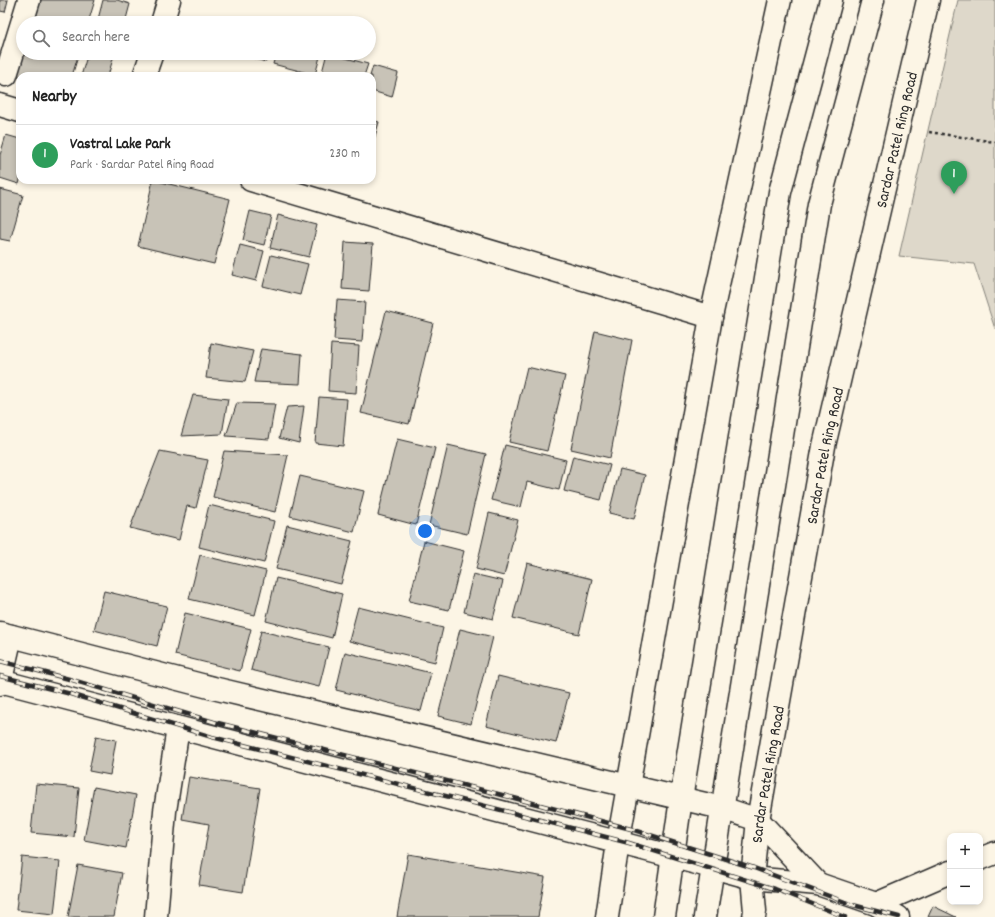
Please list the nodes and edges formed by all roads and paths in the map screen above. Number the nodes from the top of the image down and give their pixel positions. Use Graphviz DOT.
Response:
graph roads {
  1 [pos="29,0"];
  2 [pos="169,0"];
  3 [pos="780,0"];
  4 [pos="831,0"];
  5 [pos="873,0"];
  6 [pos="928,0"];
  7 [pos="24,16"];
  8 [pos="164,16"];
  9 [pos="16,42"];
  10 [pos="150,60"];
  11 [pos="145,72"];
  12 [pos="6,75"];
  13 [pos="0,105"];
  14 [pos="16,110"];
  15 [pos="929,132"];
  16 [pos="995,142"];
  17 [pos="265,184"];
  18 [pos="711,317"];
  19 [pos="6,635"];
  20 [pos="0,682"];
  21 [pos="178,728"];
  22 [pos="629,786"];
  23 [pos="681,798"];
  24 [pos="722,808"];
  25 [pos="758,820"];
  26 [pos="618,843"];
  27 [pos="995,853"];
  28 [pos="672,858"];
  29 [pos="983,859"];
  30 [pos="712,867"];
  31 [pos="947,873"];
  32 [pos="752,878"];
  33 [pos="818,884"];
  34 [pos="876,904"];
  35 [pos="156,917"];
  36 [pos="607,917"];
  37 [pos="664,917"];
  38 [pos="705,917"];
  39 [pos="754,917"];
  40 [pos="898,917"];
  1 -- 7 [label="main road"];
  2 -- 8 [label="main road"];
  3 -- 18 [label="main road"];
  4 -- 23 [label="main road"];
  5 -- 24 [label="main road"];
  6 -- 25 [label="main road, Sardar Patel Ring Road"];
  9 -- 12 [label="main road"];
  10 -- 11 [label="main road"];
  13 -- 14 [label="main road"];
  15 -- 16 [label="path"];
  17 -- 18 [label="main road"];
  18 -- 22 [label="main road"];
  19 -- 20 [label="main road"];
  19 -- 22 [label="main road"];
  20 -- 21 [label="main road"];
  21 -- 26 [label="main road"];
  21 -- 35 [label="main road"];
  22 -- 23 [label="main road"];
  22 -- 26 [label="main road"];
  23 -- 24 [label="main road"];
  23 -- 28 [label="main road"];
  24 -- 25 [label="main road"];
  24 -- 30 [label="main road"];
  25 -- 32 [label="main road, Sardar Patel Ring Road"];
  25 -- 33 [label="main road"];
  26 -- 28 [label="main road"];
  26 -- 36 [label="main road"];
  27 -- 29 [label="main road"];
  28 -- 30 [label="main road"];
  28 -- 37 [label="main road"];
  30 -- 32 [label="main road"];
  30 -- 38 [label="main road"];
  31 -- 34 [label="main road"];
  32 -- 33 [label="main road"];
  32 -- 39 [label="main road, Sardar Patel Ring Road"];
  33 -- 34 [label="main road"];
  34 -- 40 [label="main road"];
}
